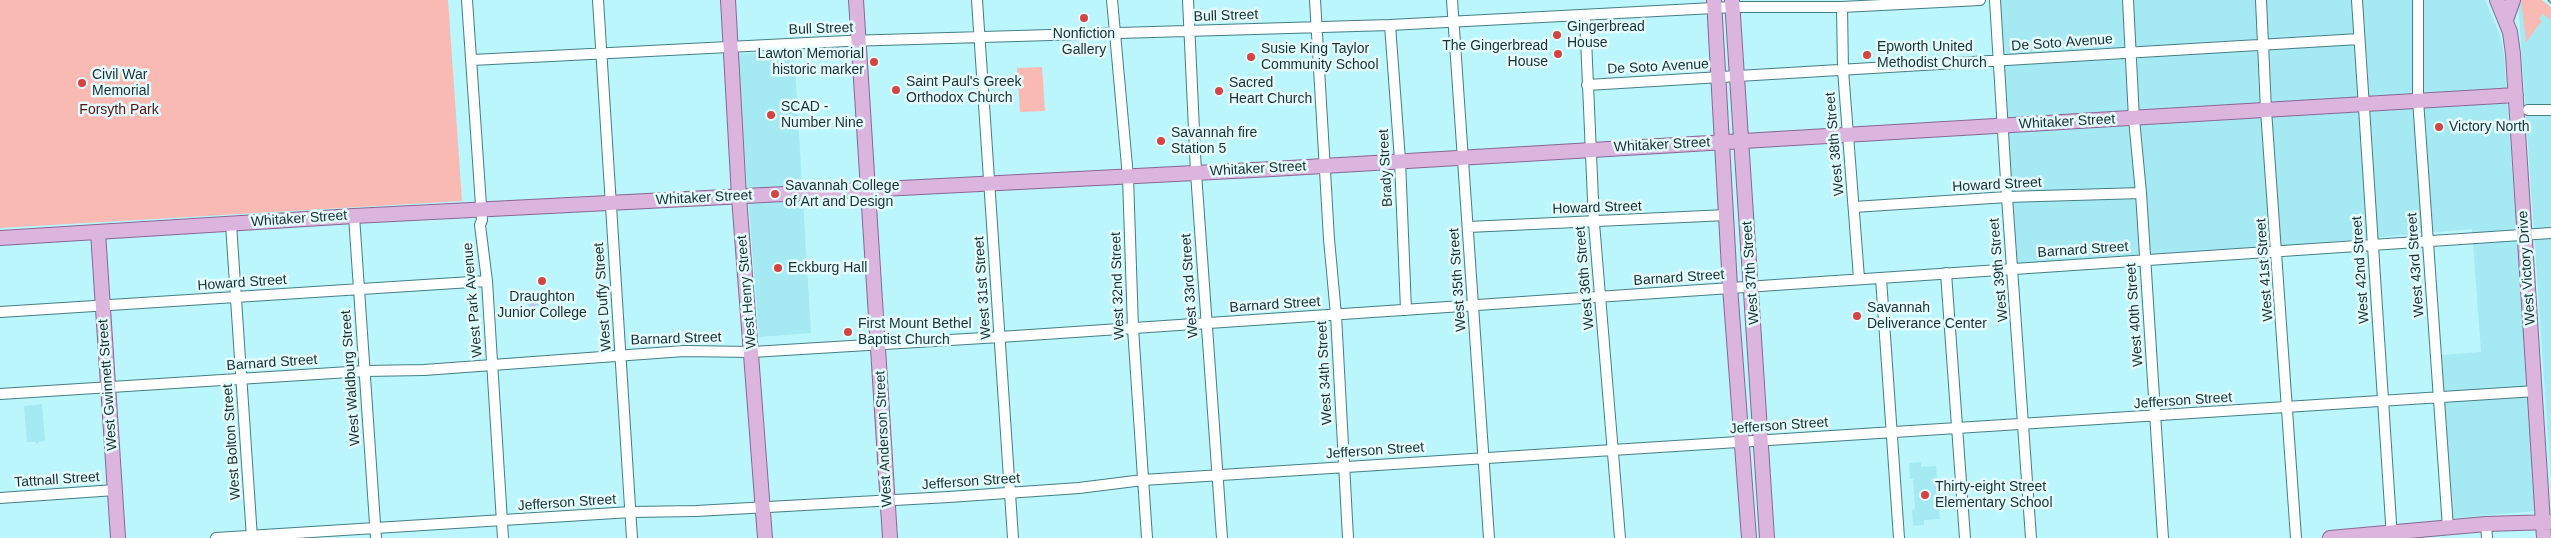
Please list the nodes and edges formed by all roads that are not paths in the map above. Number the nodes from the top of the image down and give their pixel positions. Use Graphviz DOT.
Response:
graph roads {
  1 [pos="467,0"];
  2 [pos="598,0"];
  3 [pos="728,0"];
  4 [pos="856,0"];
  5 [pos="977,0"];
  6 [pos="1112,0"];
  7 [pos="1188,0"];
  8 [pos="1315,0"];
  9 [pos="1452,0"];
  10 [pos="1980,0"];
  11 [pos="1995,0"];
  12 [pos="2128,0"];
  13 [pos="2261,0"];
  14 [pos="2357,0"];
  15 [pos="2418,0"];
  16 [pos="2497,0"];
  17 [pos="2513,0"];
  18 [pos="1882,2"];
  19 [pos="1714,4"];
  20 [pos="1732,4"];
  21 [pos="1842,7"];
  22 [pos="1585,16"];
  23 [pos="1453,20"];
  24 [pos="2506,20"];
  25 [pos="1390,25"];
  26 [pos="1317,27"];
  27 [pos="1190,31"];
  28 [pos="1115,32"];
  29 [pos="979,36"];
  30 [pos="2359,39"];
  31 [pos="858,41"];
  32 [pos="2264,45"];
  33 [pos="732,47"];
  34 [pos="2130,53"];
  35 [pos="601,54"];
  36 [pos="471,56"];
  37 [pos="1998,61"];
  38 [pos="1843,70"];
  39 [pos="1736,76"];
  40 [pos="1717,78"];
  41 [pos="1588,85"];
  42 [pos="2516,95"];
  43 [pos="2418,100"];
  44 [pos="2363,103"];
  45 [pos="2266,110"];
  46 [pos="2528,110"];
  47 [pos="2551,110"];
  48 [pos="2134,118"];
  49 [pos="2002,125"];
  50 [pos="1849,134"];
  51 [pos="1722,141"];
  52 [pos="1742,141"];
  53 [pos="1590,149"];
  54 [pos="1463,157"];
  55 [pos="1400,160"];
  56 [pos="1324,165"];
  57 [pos="1196,173"];
  58 [pos="1128,177"];
  59 [pos="989,183"];
  60 [pos="866,190"];
  61 [pos="2141,192"];
  62 [pos="739,196"];
  63 [pos="2007,197"];
  64 [pos="610,204"];
  65 [pos="1854,207"];
  66 [pos="482,211"];
  67 [pos="1727,215"];
  68 [pos="354,216"];
  69 [pos="1594,223"];
  70 [pos="231,224"];
  71 [pos="1468,227"];
  72 [pos="98,232"];
  73 [pos="2551,233"];
  74 [pos="2525,235"];
  75 [pos="0,238"];
  76 [pos="2428,241"];
  77 [pos="2373,245"];
  78 [pos="2278,251"];
  79 [pos="2145,259"];
  80 [pos="2013,270"];
  81 [pos="1946,273"];
  82 [pos="1859,278"];
  83 [pos="1881,278"];
  84 [pos="486,281"];
  85 [pos="1751,286"];
  86 [pos="1730,287"];
  87 [pos="359,289"];
  88 [pos="236,297"];
  89 [pos="1600,297"];
  90 [pos="103,305"];
  91 [pos="1474,305"];
  92 [pos="1406,310"];
  93 [pos="0,312"];
  94 [pos="1336,315"];
  95 [pos="1207,323"];
  96 [pos="1133,328"];
  97 [pos="1000,337"];
  98 [pos="879,344"];
  99 [pos="752,352"];
  100 [pos="620,355"];
  101 [pos="492,363"];
  102 [pos="365,371"];
  103 [pos="242,379"];
  104 [pos="108,387"];
  105 [pos="2536,391"];
  106 [pos="0,394"];
  107 [pos="2440,398"];
  108 [pos="2383,402"];
  109 [pos="2288,408"];
  110 [pos="2155,416"];
  111 [pos="2024,425"];
  112 [pos="1958,429"];
  113 [pos="1892,433"];
  114 [pos="1761,442"];
  115 [pos="1742,443"];
  116 [pos="1614,450"];
  117 [pos="1483,459"];
  118 [pos="1343,468"];
  119 [pos="1218,475"];
  120 [pos="1143,480"];
  121 [pos="115,490"];
  122 [pos="1010,492"];
  123 [pos="0,498"];
  124 [pos="887,501"];
  125 [pos="763,508"];
  126 [pos="631,512"];
  127 [pos="502,520"];
  128 [pos="2548,522"];
  129 [pos="2448,528"];
  130 [pos="2487,531"];
  131 [pos="375,533"];
  132 [pos="2392,536"];
  133 [pos="252,537"];
  134 [pos="118,538"];
  135 [pos="216,538"];
  136 [pos="503,538"];
  137 [pos="632,538"];
  138 [pos="765,538"];
  139 [pos="890,538"];
  140 [pos="1013,538"];
  141 [pos="1147,538"];
  142 [pos="1222,538"];
  143 [pos="1348,538"];
  144 [pos="1488,538"];
  145 [pos="1620,538"];
  146 [pos="1749,538"];
  147 [pos="1767,538"];
  148 [pos="1899,538"];
  149 [pos="1965,538"];
  150 [pos="2031,538"];
  151 [pos="2163,538"];
  152 [pos="2296,538"];
  153 [pos="2330,538"];
  154 [pos="2544,538"];
  1 -- 36 [label="street, West Park Avenue"];
  2 -- 35 [label="street, West Duffy Street"];
  3 -- 33 [label="main road, West Henry Street"];
  4 -- 31 [label="main road, West Anderson Street"];
  5 -- 29 [label="street, West 31st Street"];
  6 -- 28 [label="street, West 32nd Street"];
  7 -- 27 [label="street, West 33rd Street"];
  8 -- 26 [label="street, West 34th Street"];
  9 -- 23 [label="street, West 35th Street"];
  10 -- 18 [label="street, Bull Street"];
  11 -- 37 [label="street, West 39th Street"];
  12 -- 34 [label="street, West 40th Street"];
  13 -- 32 [label="street, West 41st Street"];
  14 -- 30 [label="street, West 42nd Street"];
  15 -- 43 [label="street, West 43rd Street"];
  16 -- 24 [label="main road, West Victory Drive"];
  17 -- 24 [label="main road"];
  18 -- 21 [label="street, Bull Street"];
  19 -- 20 [label="street, Bull Street"];
  19 -- 22 [label="street, Bull Street"];
  19 -- 40 [label="main road, West 37th Street"];
  20 -- 21 [label="street, Bull Street"];
  20 -- 39 [label="main road, West 37th Street"];
  21 -- 38 [label="street, West 38th Street"];
  22 -- 23 [label="street, Bull Street"];
  22 -- 41 [label="street, West 36th Street"];
  23 -- 25 [label="street, Bull Street"];
  23 -- 54 [label="street, West 35th Street"];
  24 -- 42 [label="main road, West Victory Drive"];
  25 -- 26 [label="street, Bull Street"];
  25 -- 55 [label="street, Brady Street"];
  26 -- 27 [label="street, Bull Street"];
  26 -- 56 [label="street, West 34th Street"];
  27 -- 28 [label="street, Bull Street"];
  27 -- 57 [label="street, West 33rd Street"];
  28 -- 29 [label="street, Bull Street"];
  28 -- 58 [label="street, West 32nd Street"];
  29 -- 31 [label="street, Bull Street"];
  29 -- 59 [label="street, West 31st Street"];
  30 -- 32 [label="street, De Soto Avenue"];
  30 -- 44 [label="street, West 42nd Street"];
  31 -- 33 [label="street, Bull Street"];
  31 -- 60 [label="main road, West Anderson Street"];
  32 -- 34 [label="street, De Soto Avenue"];
  32 -- 45 [label="street, West 41st Street"];
  33 -- 35 [label="street, Bull Street"];
  33 -- 62 [label="main road, West Henry Street"];
  34 -- 37 [label="street, De Soto Avenue"];
  34 -- 48 [label="street, West 40th Street"];
  35 -- 36 [label="street, Bull Street"];
  35 -- 64 [label="street, West Duffy Street"];
  36 -- 66 [label="street, West Park Avenue"];
  37 -- 38 [label="street, De Soto Avenue"];
  37 -- 49 [label="street, West 39th Street"];
  38 -- 39 [label="street, De Soto Avenue"];
  38 -- 50 [label="street, West 38th Street"];
  39 -- 40 [label="street, De Soto Avenue"];
  39 -- 52 [label="main road, West 37th Street"];
  40 -- 41 [label="street, De Soto Avenue"];
  40 -- 51 [label="main road, West 37th Street"];
  41 -- 53 [label="street, West 36th Street"];
  42 -- 43 [label="main road, Whitaker Street"];
  42 -- 74 [label="main road, West Victory Drive"];
  43 -- 44 [label="main road, Whitaker Street"];
  43 -- 76 [label="street, West 43rd Street"];
  44 -- 45 [label="main road, Whitaker Street"];
  44 -- 77 [label="street, West 42nd Street"];
  45 -- 48 [label="main road, Whitaker Street"];
  45 -- 78 [label="street, West 41st Street"];
  46 -- 47 [label="street"];
  48 -- 49 [label="main road, Whitaker Street"];
  48 -- 61 [label="street, West 40th Street"];
  49 -- 50 [label="main road, Whitaker Street"];
  49 -- 63 [label="street, West 39th Street"];
  50 -- 52 [label="main road, Whitaker Street"];
  50 -- 65 [label="street, West 38th Street"];
  51 -- 52 [label="main road, Whitaker Street"];
  51 -- 53 [label="main road, Whitaker Street"];
  51 -- 67 [label="main road, West 37th Street"];
  52 -- 85 [label="main road, West 37th Street"];
  53 -- 54 [label="main road, Whitaker Street"];
  53 -- 69 [label="street, West 36th Street"];
  54 -- 55 [label="main road, Whitaker Street"];
  54 -- 71 [label="street, West 35th Street"];
  55 -- 56 [label="main road, Whitaker Street"];
  55 -- 92 [label="street, Brady Street"];
  56 -- 57 [label="main road, Whitaker Street"];
  56 -- 94 [label="street, West 34th Street"];
  57 -- 58 [label="main road, Whitaker Street"];
  57 -- 95 [label="street, West 33rd Street"];
  58 -- 59 [label="main road, Whitaker Street"];
  58 -- 96 [label="street, West 32nd Street"];
  59 -- 60 [label="main road, Whitaker Street"];
  59 -- 97 [label="street, West 31st Street"];
  60 -- 62 [label="main road, Whitaker Street"];
  60 -- 98 [label="main road, West Anderson Street"];
  61 -- 63 [label="street, Howard Street"];
  61 -- 79 [label="street, West 40th Street"];
  62 -- 64 [label="main road, Whitaker Street"];
  62 -- 99 [label="main road, West Henry Street"];
  63 -- 65 [label="street, Howard Street"];
  63 -- 80 [label="street, West 39th Street"];
  64 -- 66 [label="main road, Whitaker Street"];
  64 -- 100 [label="street, West Duffy Street"];
  65 -- 82 [label="street, West 38th Street"];
  66 -- 68 [label="main road, Whitaker Street"];
  66 -- 84 [label="street, West Park Avenue"];
  67 -- 69 [label="street, Howard Street"];
  67 -- 86 [label="main road, West 37th Street"];
  68 -- 70 [label="main road, Whitaker Street"];
  68 -- 87 [label="street, West Waldburg Street"];
  69 -- 71 [label="street, Howard Street"];
  69 -- 89 [label="street, West 36th Street"];
  70 -- 72 [label="main road, Whitaker Street"];
  70 -- 88 [label="street, West Bolton Street"];
  71 -- 91 [label="street, West 35th Street"];
  72 -- 75 [label="main road, Whitaker Street"];
  72 -- 90 [label="main road, West Gwinnett Street"];
  73 -- 74 [label="street, Barnard Street"];
  74 -- 76 [label="street, Barnard Street"];
  74 -- 105 [label="main road, West Victory Drive"];
  76 -- 77 [label="street, Barnard Street"];
  76 -- 107 [label="street, West 43rd Street"];
  77 -- 78 [label="street, Barnard Street"];
  77 -- 108 [label="street, West 42nd Street"];
  78 -- 79 [label="street, Barnard Street"];
  78 -- 109 [label="street, West 41st Street"];
  79 -- 80 [label="street, Barnard Street"];
  79 -- 110 [label="street, West 40th Street"];
  80 -- 81 [label="street, Barnard Street"];
  80 -- 111 [label="street, West 39th Street"];
  81 -- 83 [label="street, Barnard Street"];
  81 -- 112 [label="street"];
  82 -- 83 [label="street, Barnard Street"];
  82 -- 85 [label="street, Barnard Street"];
  83 -- 113 [label="street"];
  84 -- 87 [label="street, Howard Street"];
  84 -- 101 [label="street, West Park Avenue"];
  85 -- 86 [label="street, Barnard Street"];
  85 -- 114 [label="main road, West 37th Street"];
  86 -- 89 [label="street, Barnard Street"];
  86 -- 115 [label="main road, West 37th Street"];
  87 -- 88 [label="street, Howard Street"];
  87 -- 102 [label="street, West Waldburg Street"];
  88 -- 90 [label="street, Howard Street"];
  88 -- 103 [label="street, West Bolton Street"];
  89 -- 91 [label="street, Barnard Street"];
  89 -- 116 [label="street, West 36th Street"];
  90 -- 93 [label="street, Howard Street"];
  90 -- 104 [label="main road, West Gwinnett Street"];
  91 -- 92 [label="street, Barnard Street"];
  91 -- 117 [label="street, West 35th Street"];
  92 -- 94 [label="street, Barnard Street"];
  94 -- 95 [label="street, Barnard Street"];
  94 -- 118 [label="street, West 34th Street"];
  95 -- 96 [label="street, Barnard Street"];
  95 -- 119 [label="street, West 33rd Street"];
  96 -- 97 [label="street, Barnard Street"];
  96 -- 120 [label="street, West 32nd Street"];
  97 -- 98 [label="street, Barnard Street"];
  97 -- 122 [label="street, West 31st Street"];
  98 -- 99 [label="street, Barnard Street"];
  98 -- 124 [label="main road, West Anderson Street"];
  99 -- 100 [label="street, Barnard Street"];
  99 -- 125 [label="main road, West Henry Street"];
  100 -- 101 [label="street, Barnard Street"];
  100 -- 126 [label="street, West Duffy Street"];
  101 -- 102 [label="street, Barnard Street"];
  101 -- 127 [label="street, West Park Avenue"];
  102 -- 103 [label="street, Barnard Street"];
  102 -- 131 [label="street, West Waldburg Street"];
  103 -- 104 [label="street, Barnard Street"];
  103 -- 133 [label="street, West Bolton Street"];
  104 -- 106 [label="street, Barnard Street"];
  104 -- 121 [label="main road, West Gwinnett Street"];
  105 -- 107 [label="street, Jefferson Street"];
  105 -- 128 [label="main road, West Victory Drive"];
  107 -- 108 [label="street, Jefferson Street"];
  107 -- 129 [label="street, West 43rd Street"];
  108 -- 109 [label="street, Jefferson Street"];
  108 -- 132 [label="street, West 42nd Street"];
  109 -- 110 [label="street, Jefferson Street"];
  109 -- 152 [label="street, West 41st Street"];
  110 -- 111 [label="street, Jefferson Street"];
  110 -- 151 [label="street, West 40th Street"];
  111 -- 112 [label="street, Jefferson Street"];
  111 -- 150 [label="street, West 39th Street"];
  112 -- 113 [label="street, Jefferson Street"];
  112 -- 149 [label="street"];
  113 -- 114 [label="street, Jefferson Street"];
  113 -- 148 [label="street"];
  114 -- 115 [label="street, Jefferson Street"];
  114 -- 147 [label="main road, West 37th Street"];
  115 -- 116 [label="street, Jefferson Street"];
  115 -- 146 [label="main road, West 37th Street"];
  116 -- 117 [label="street, Jefferson Street"];
  116 -- 145 [label="street, West 36th Street"];
  117 -- 118 [label="street, Jefferson Street"];
  117 -- 144 [label="street, West 35th Street"];
  118 -- 119 [label="street, Jefferson Street"];
  118 -- 143 [label="street, West 34th Street"];
  119 -- 120 [label="street, Jefferson Street"];
  119 -- 142 [label="street, West 33rd Street"];
  120 -- 122 [label="street, Jefferson Street"];
  120 -- 141 [label="street, West 32nd Street"];
  121 -- 123 [label="street, Tattnall Street"];
  121 -- 134 [label="main road, West Gwinnett Street"];
  122 -- 124 [label="street, Jefferson Street"];
  122 -- 140 [label="street, West 31st Street"];
  124 -- 125 [label="street, Jefferson Street"];
  124 -- 139 [label="main road, West Anderson Street"];
  125 -- 126 [label="street, Jefferson Street"];
  125 -- 138 [label="main road, West Henry Street"];
  126 -- 127 [label="street, Jefferson Street"];
  126 -- 137 [label="street, West Duffy Street"];
  127 -- 131 [label="street, Jefferson Street"];
  127 -- 136 [label="street, West Park Avenue"];
  128 -- 130 [label="main road"];
  128 -- 154 [label="main road, West Victory Drive"];
  129 -- 130 [label="main road"];
  129 -- 132 [label="main road"];
  131 -- 133 [label="street, Jefferson Street"];
  132 -- 153 [label="main road"];
  133 -- 135 [label="street, Jefferson Street"];
}
